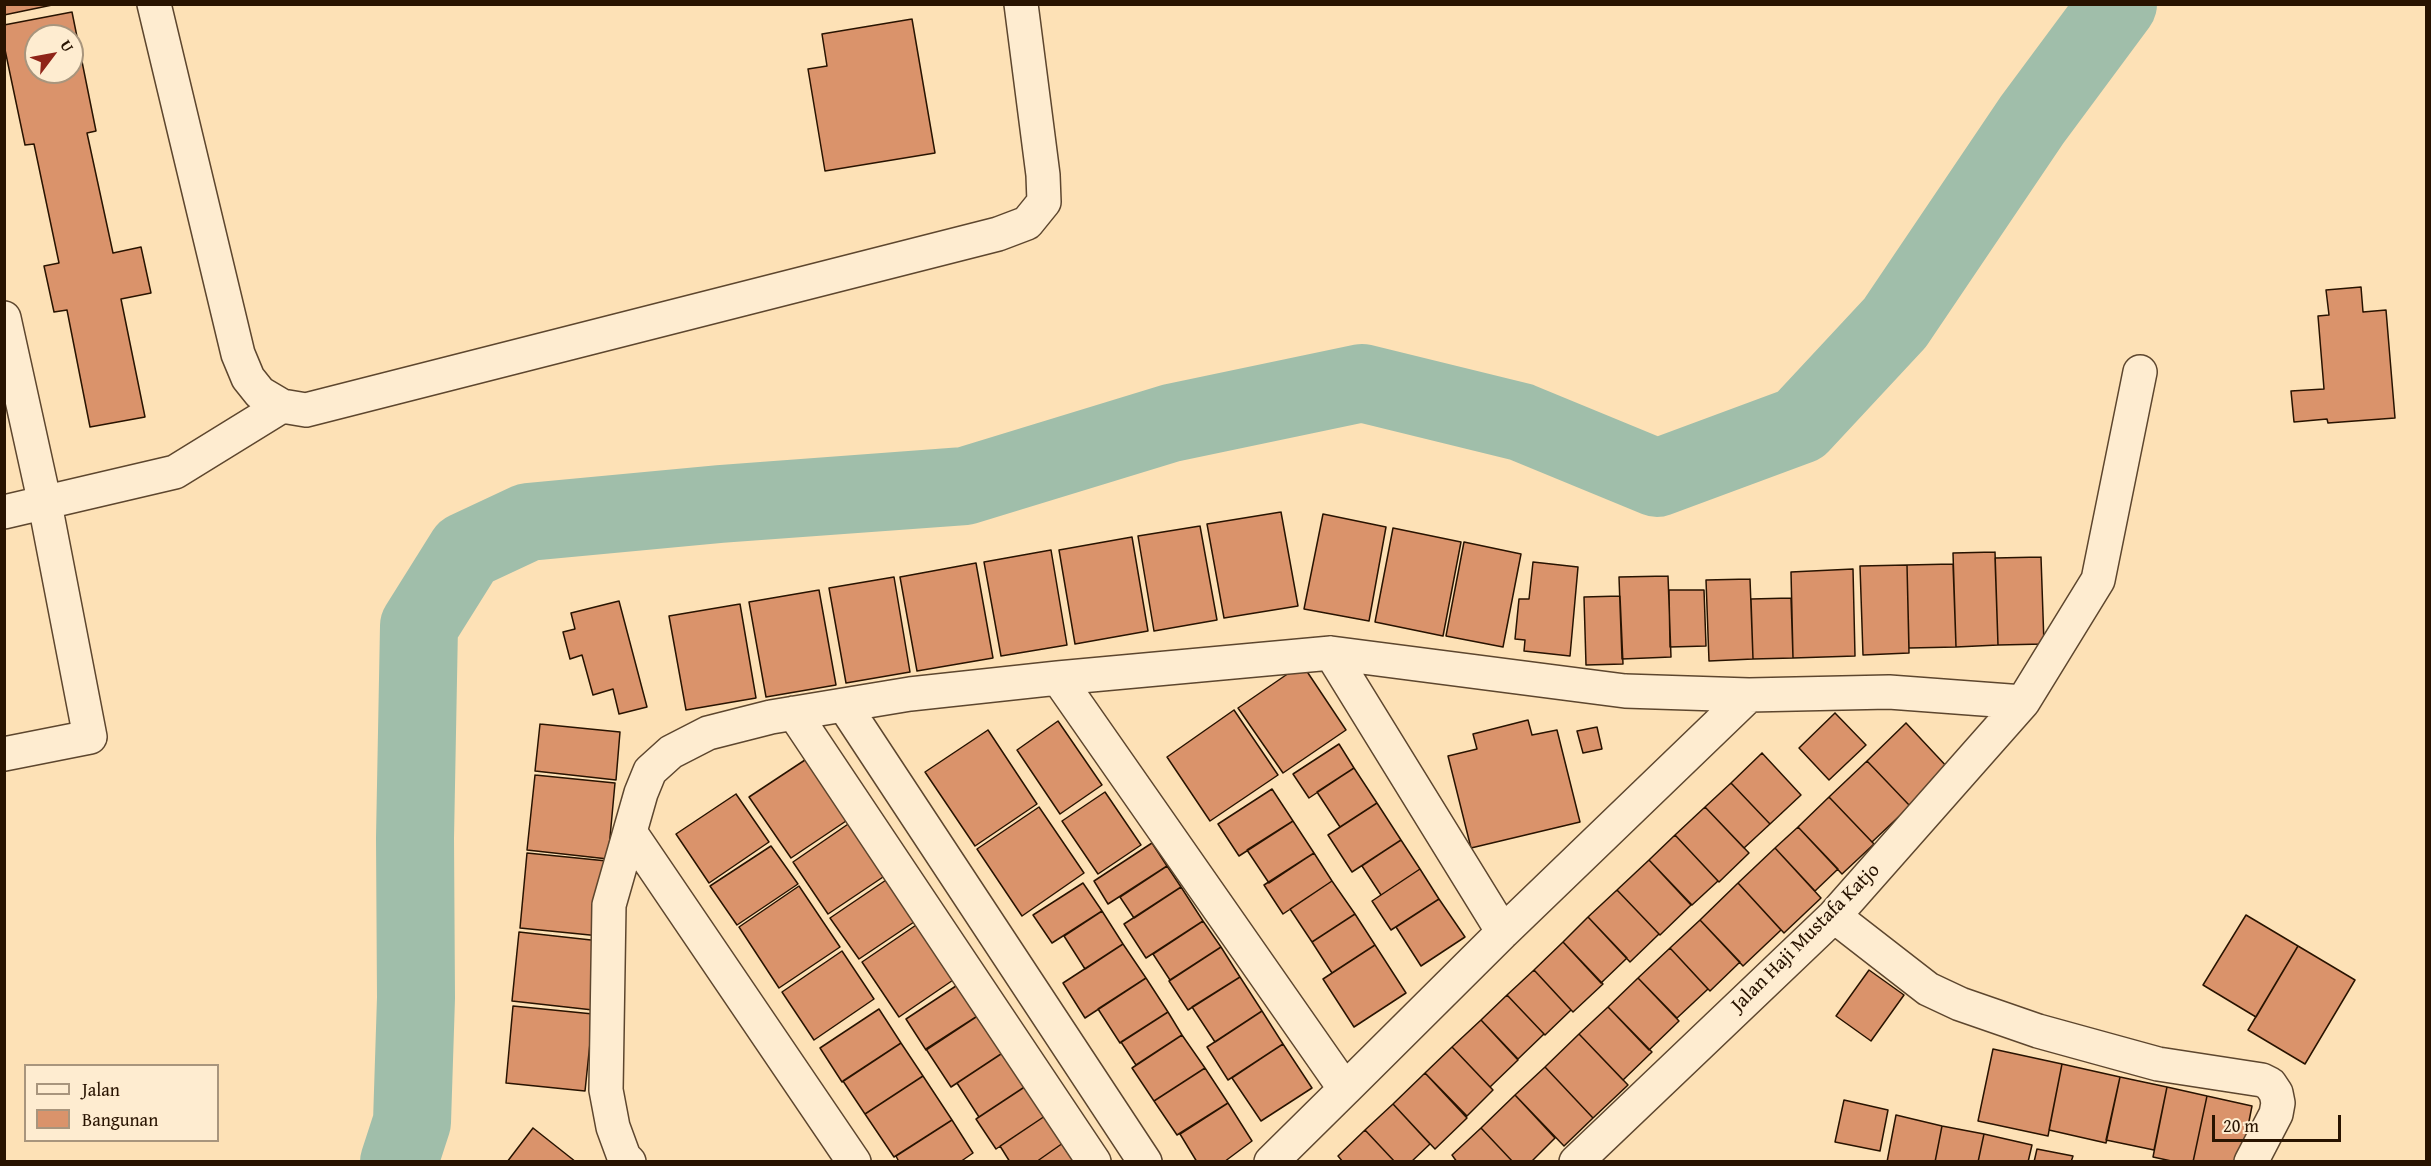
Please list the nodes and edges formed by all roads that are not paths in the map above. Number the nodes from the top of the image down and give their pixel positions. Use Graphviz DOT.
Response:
graph roads {
  1 [pos="154,4"];
  2 [pos="1020,4"];
  3 [pos="4,318"];
  4 [pos="2140,372"];
  5 [pos="282,406"];
  6 [pos="45,504"];
  7 [pos="4,512"];
  8 [pos="1331,653"];
  9 [pos="1058,678"];
  10 [pos="1749,695"];
  11 [pos="2023,702"];
  12 [pos="844,705"];
  13 [pos="795,713"];
  14 [pos="4,754"];
  15 [pos="630,832"];
  16 [pos="1834,916"];
  17 [pos="1503,932"];
  18 [pos="1345,1089"];
  19 [pos="629,1161"];
  20 [pos="854,1161"];
  21 [pos="1094,1161"];
  22 [pos="1145,1161"];
  23 [pos="1271,1161"];
  24 [pos="1576,1161"];
  25 [pos="2251,1161"];
  1 -- 5 [label="street"];
  2 -- 5 [label="street"];
  3 -- 6 [label="street"];
  4 -- 11 [label="street, Jalan Haji Mustafa Katjo"];
  5 -- 6 [label="street"];
  6 -- 7 [label="street"];
  6 -- 14 [label="street"];
  8 -- 9 [label="street"];
  8 -- 10 [label="street"];
  8 -- 17 [label="street"];
  9 -- 12 [label="street"];
  9 -- 18 [label="street"];
  10 -- 11 [label="street"];
  10 -- 17 [label="street"];
  11 -- 16 [label="street, Jalan Haji Mustafa Katjo"];
  12 -- 13 [label="street"];
  12 -- 22 [label="street"];
  13 -- 15 [label="street"];
  13 -- 21 [label="street"];
  15 -- 19 [label="street"];
  15 -- 20 [label="street"];
  16 -- 24 [label="street, Jalan Haji Mustafa Katjo"];
  16 -- 25 [label="street"];
  17 -- 18 [label="street"];
  18 -- 23 [label="street"];
}
